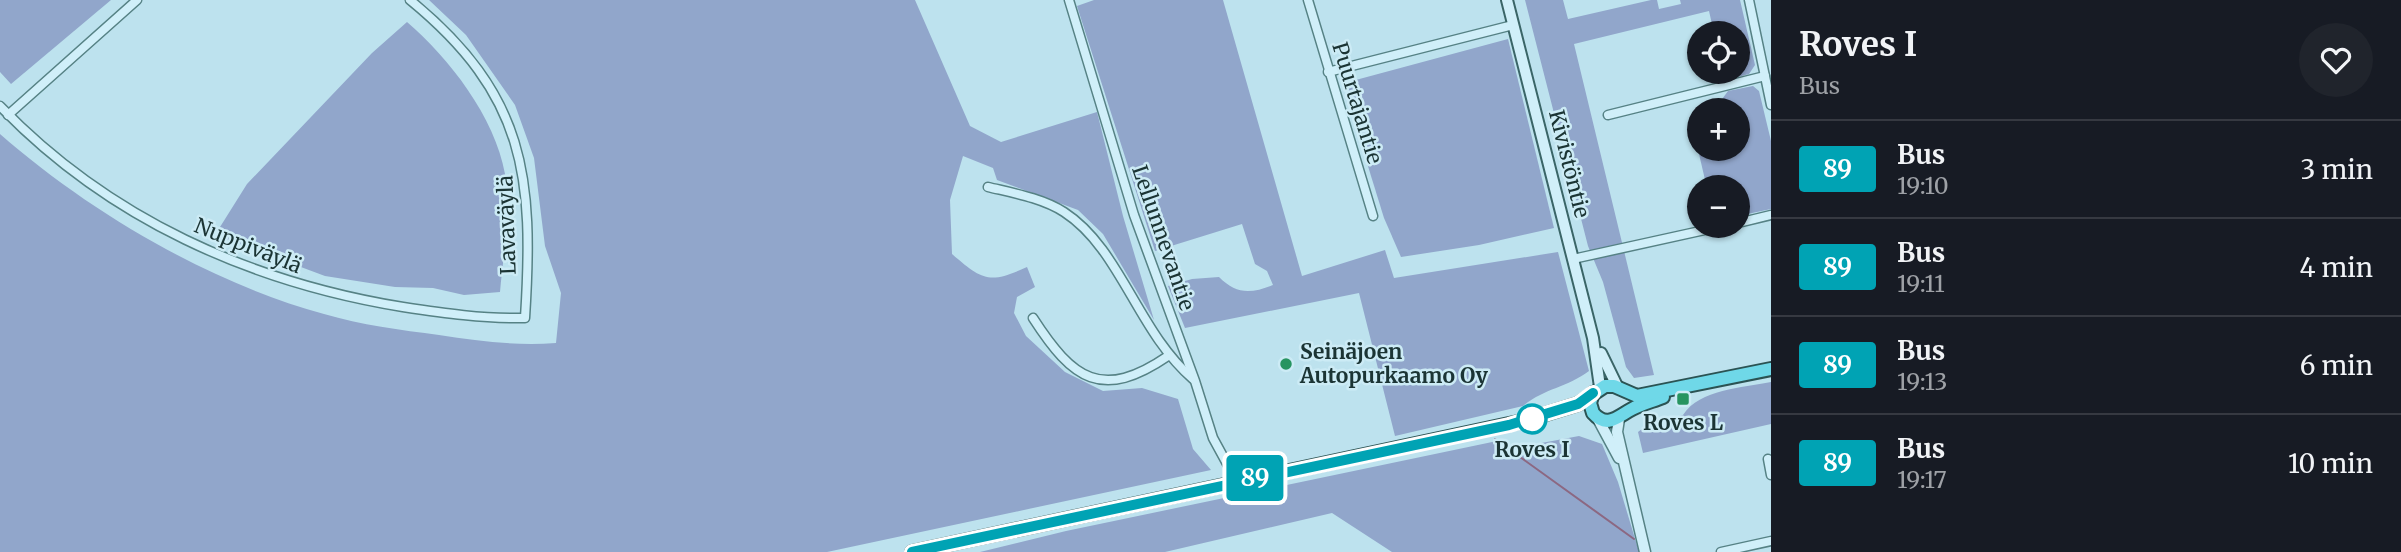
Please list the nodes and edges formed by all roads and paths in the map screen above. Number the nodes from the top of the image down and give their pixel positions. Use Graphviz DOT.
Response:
graph roads {
  1 [pos="137,0"];
  2 [pos="410,0"];
  3 [pos="1069,0"];
  4 [pos="1308,0"];
  5 [pos="1507,0"];
  6 [pos="1749,0"];
  7 [pos="1513,25"];
  8 [pos="1328,72"];
  9 [pos="1765,76"];
  10 [pos="1771,105"];
  11 [pos="0,106"];
  12 [pos="8,115"];
  13 [pos="1608,115"];
  14 [pos="988,187"];
  15 [pos="1771,215"];
  16 [pos="1373,216"];
  17 [pos="1750,220"];
  18 [pos="1687,234"];
  19 [pos="1573,259"];
  20 [pos="525,318"];
  21 [pos="1033,318"];
  22 [pos="1593,338"];
  23 [pos="1168,356"];
  24 [pos="1771,369"];
  25 [pos="1195,381"];
  26 [pos="1690,386"];
  27 [pos="1597,390"];
  28 [pos="1620,390"];
  29 [pos="1595,416"];
  30 [pos="1621,417"];
  31 [pos="1530,419"];
  32 [pos="1768,459"];
  33 [pos="1626,474"];
  34 [pos="1771,475"];
  35 [pos="1237,482"];
  36 [pos="1771,541"];
  37 [pos="1740,550"];
  38 [pos="912,552"];
  39 [pos="1645,552"];
  40 [pos="1721,552"];
  1 -- 12 [label="street"];
  2 -- 20 [label="street, Lavaväylä"];
  3 -- 25 [label="street, Lellunnevantie"];
  4 -- 8 [label="street, Puurtajantie"];
  5 -- 7 [label="main road, Kivistöntie"];
  6 -- 9 [label="street"];
  7 -- 8 [label="street"];
  7 -- 19 [label="main road, Kivistöntie"];
  8 -- 16 [label="street, Puurtajantie"];
  9 -- 10 [label="street"];
  9 -- 13 [label="street"];
  11 -- 12 [label="street, Nuppiväylä"];
  12 -- 20 [label="street, Nuppiväylä"];
  14 -- 23 [label="street"];
  15 -- 17 [label="street"];
  18 -- 19 [label="street"];
  19 -- 22 [label="main road, Kivistöntie"];
  21 -- 23 [label="street"];
  22 -- 27 [label="main road, Kivistöntie"];
  22 -- 28 [label="main road, Kivistöntie"];
  23 -- 25 [label="street"];
  24 -- 26 [label="highway"];
  25 -- 35 [label="street, Lellunnevantie"];
  26 -- 28 [label="highway"];
  26 -- 30 [label="highway"];
  27 -- 28 [label="highway"];
  27 -- 29 [label="highway"];
  27 -- 31 [label="highway"];
  28 -- 30 [label="highway"];
  29 -- 30 [label="highway"];
  29 -- 31 [label="highway"];
  29 -- 33 [label="street"];
  30 -- 33 [label="street"];
  31 -- 35 [label="highway"];
  32 -- 34 [label="street"];
  33 -- 39 [label="street"];
  35 -- 38 [label="highway"];
  36 -- 37 [label="street"];
  37 -- 40 [label="street"];
}
